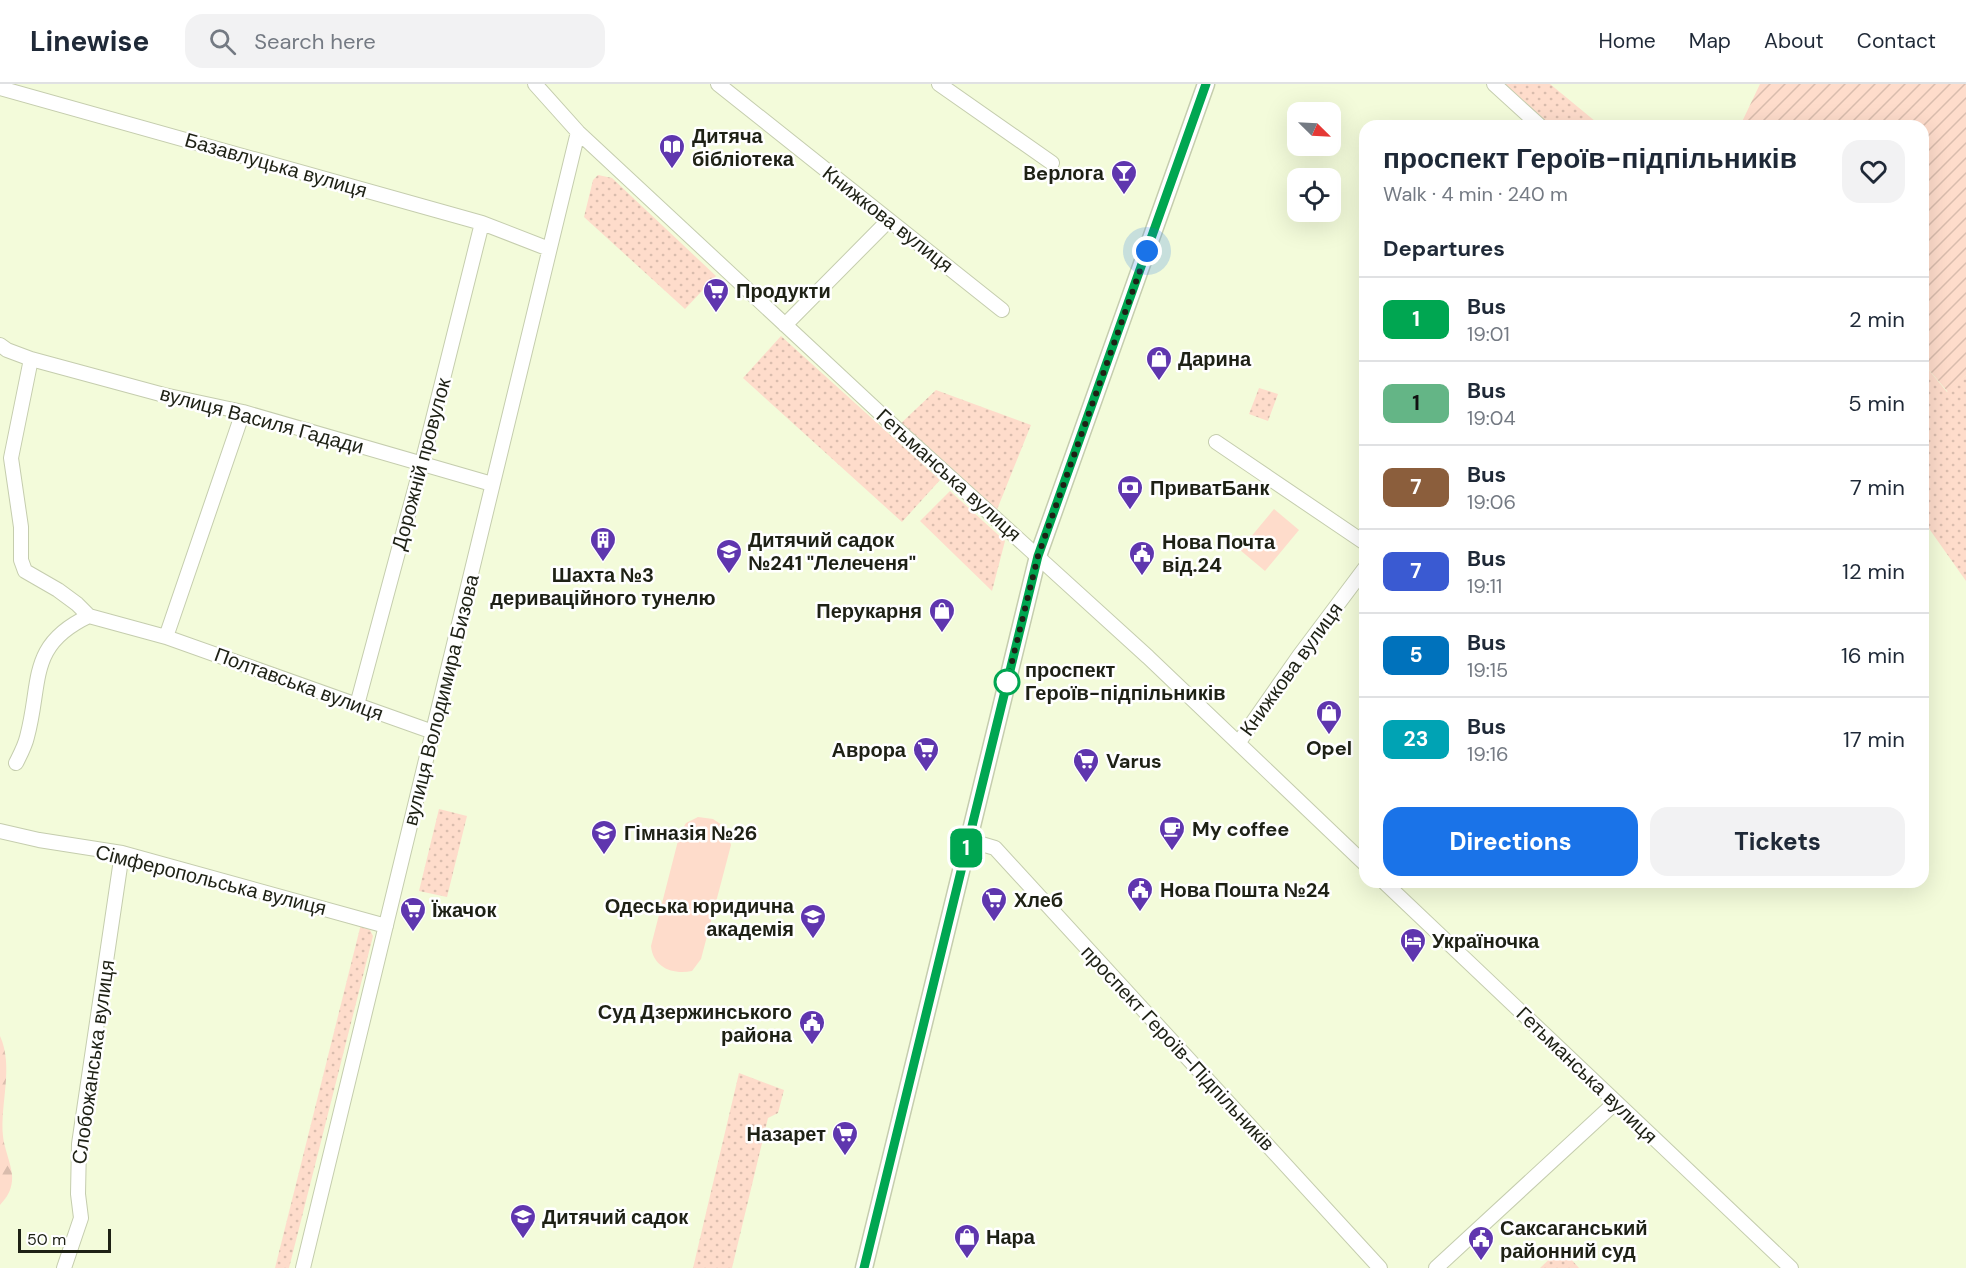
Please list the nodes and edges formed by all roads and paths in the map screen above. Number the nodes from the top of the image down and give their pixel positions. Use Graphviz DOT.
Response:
graph roads {
  1 [pos="718,84"];
  2 [pos="939,84"];
  3 [pos="1206,84"];
  4 [pos="1494,84"];
  5 [pos="539,86"];
  6 [pos="0,88"];
  7 [pos="1533,120"];
  8 [pos="578,132"];
  9 [pos="1052,163"];
  10 [pos="889,220"];
  11 [pos="482,223"];
  12 [pos="549,249"];
  13 [pos="1002,309"];
  14 [pos="785,325"];
  15 [pos="0,345"];
  16 [pos="31,359"];
  17 [pos="243,412"];
  18 [pos="1216,442"];
  19 [pos="422,463"];
  20 [pos="492,484"];
  21 [pos="1359,539"];
  22 [pos="1038,556"];
  23 [pos="1359,576"];
  24 [pos="89,616"];
  25 [pos="166,637"];
  26 [pos="357,705"];
  27 [pos="433,732"];
  28 [pos="1239,742"];
  29 [pos="16,763"];
  30 [pos="0,831"];
  31 [pos="968,840"];
  32 [pos="122,853"];
  33 [pos="1359,858"];
  34 [pos="1390,888"];
  35 [pos="386,926"];
  36 [pos="1616,1102"];
  37 [pos="64,1268"];
  38 [pos="303,1268"];
  39 [pos="864,1268"];
  40 [pos="1380,1268"];
  41 [pos="1436,1268"];
  42 [pos="1791,1268"];
  1 -- 10 [label="street, Книжкова вулиця"];
  2 -- 9 [label="street"];
  3 -- 22 [label="main road"];
  4 -- 7 [label="street"];
  5 -- 8 [label="street, Гетьманська вулиця"];
  6 -- 11 [label="street, Базавлуцька вулиця"];
  8 -- 12 [label="street, вулиця Володимира Бизова"];
  8 -- 14 [label="street, Гетьманська вулиця"];
  10 -- 13 [label="street, Книжкова вулиця"];
  10 -- 14 [label="street"];
  11 -- 12 [label="street, Базавлуцька вулиця"];
  11 -- 19 [label="street, Дорожній провулок"];
  12 -- 20 [label="street, вулиця Володимира Бизова"];
  14 -- 22 [label="street, Гетьманська вулиця"];
  15 -- 16 [label="street, вулиця Василя Гадади"];
  16 -- 17 [label="street, вулиця Василя Гадади"];
  16 -- 24 [label="street"];
  17 -- 19 [label="street, вулиця Василя Гадади"];
  17 -- 25 [label="street"];
  18 -- 21 [label="street"];
  19 -- 20 [label="street, вулиця Василя Гадади"];
  19 -- 26 [label="street, Дорожній провулок"];
  20 -- 27 [label="street, вулиця Володимира Бизова"];
  22 -- 28 [label="street, Гетьманська вулиця"];
  22 -- 31 [label="main road"];
  23 -- 28 [label="street, Книжкова вулиця"];
  24 -- 25 [label="street, Полтавська вулиця"];
  24 -- 29 [label="street"];
  25 -- 26 [label="street, Полтавська вулиця"];
  26 -- 27 [label="street, Полтавська вулиця"];
  27 -- 35 [label="street, вулиця Володимира Бизова"];
  28 -- 33 [label="street, Гетьманська вулиця"];
  30 -- 32 [label="street, Сімферопольська вулиця"];
  31 -- 39 [label="main road"];
  31 -- 40 [label="street, проспект Героїв-Підпільників"];
  32 -- 35 [label="street, Сімферопольська вулиця"];
  32 -- 37 [label="street, Слобожанська вулиця"];
  34 -- 36 [label="street, Гетьманська вулиця"];
  35 -- 38 [label="street, вулиця Володимира Бизова"];
  36 -- 41 [label="street"];
  36 -- 42 [label="street, Гетьманська вулиця"];
}
